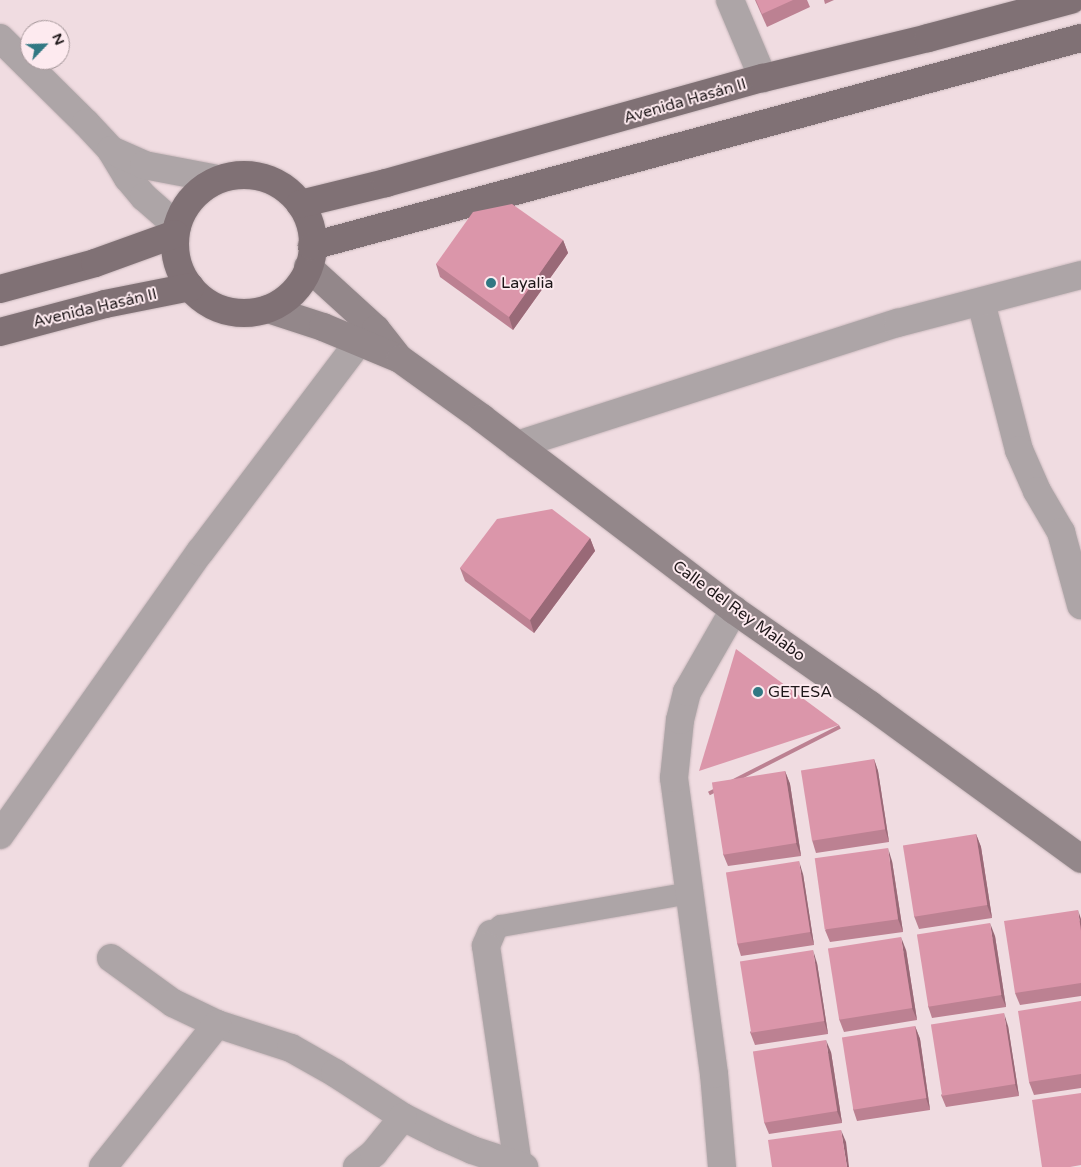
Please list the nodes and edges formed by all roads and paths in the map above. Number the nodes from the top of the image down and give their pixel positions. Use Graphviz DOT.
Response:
graph roads {
  1 [pos="730,0"];
  2 [pos="1071,0"];
  3 [pos="0,38"];
  4 [pos="1081,38"];
  5 [pos="763,78"];
  6 [pos="111,150"];
  7 [pos="218,179"];
  8 [pos="300,204"];
  9 [pos="176,230"];
  10 [pos="310,256"];
  11 [pos="1081,275"];
  12 [pos="190,287"];
  13 [pos="0,289"];
  14 [pos="982,302"];
  15 [pos="268,309"];
  16 [pos="0,332"];
  17 [pos="358,343"];
  18 [pos="400,359"];
  19 [pos="517,445"];
  20 [pos="1081,605"];
  21 [pos="734,610"];
  22 [pos="0,835"];
  23 [pos="1081,859"];
  24 [pos="690,893"];
  25 [pos="490,934"];
  26 [pos="111,958"];
  27 [pos="217,1024"];
  28 [pos="403,1117"];
  29 [pos="521,1166"];
  30 [pos="103,1167"];
  31 [pos="357,1167"];
  32 [pos="722,1167"];
  1 -- 5 [label="street"];
  2 -- 5 [label="main road, Avenida Hasán II"];
  3 -- 6 [label="street"];
  4 -- 10 [label="main road"];
  5 -- 8 [label="main road, Avenida Hasán II"];
  6 -- 7 [label="street"];
  6 -- 9 [label="street"];
  7 -- 8 [label="main road"];
  7 -- 9 [label="main road"];
  8 -- 10 [label="main road"];
  9 -- 12 [label="main road"];
  9 -- 13 [label="main road"];
  10 -- 15 [label="main road"];
  10 -- 18 [label="main road, Calle del Rey Malabo"];
  11 -- 14 [label="street"];
  12 -- 15 [label="main road"];
  12 -- 16 [label="main road, Avenida Hasán II"];
  14 -- 19 [label="street"];
  14 -- 20 [label="street"];
  15 -- 17 [label="main road, Calle del Rey Malabo"];
  17 -- 18 [label="main road, Calle del Rey Malabo"];
  17 -- 22 [label="street"];
  18 -- 19 [label="main road, Calle del Rey Malabo"];
  19 -- 21 [label="main road, Calle del Rey Malabo"];
  21 -- 23 [label="main road, Calle del Rey Malabo"];
  21 -- 24 [label="street"];
  24 -- 25 [label="street"];
  24 -- 32 [label="street"];
  25 -- 29 [label="street"];
  26 -- 27 [label="street"];
  27 -- 28 [label="street"];
  27 -- 30 [label="street"];
  28 -- 29 [label="street"];
  28 -- 31 [label="street"];
}
